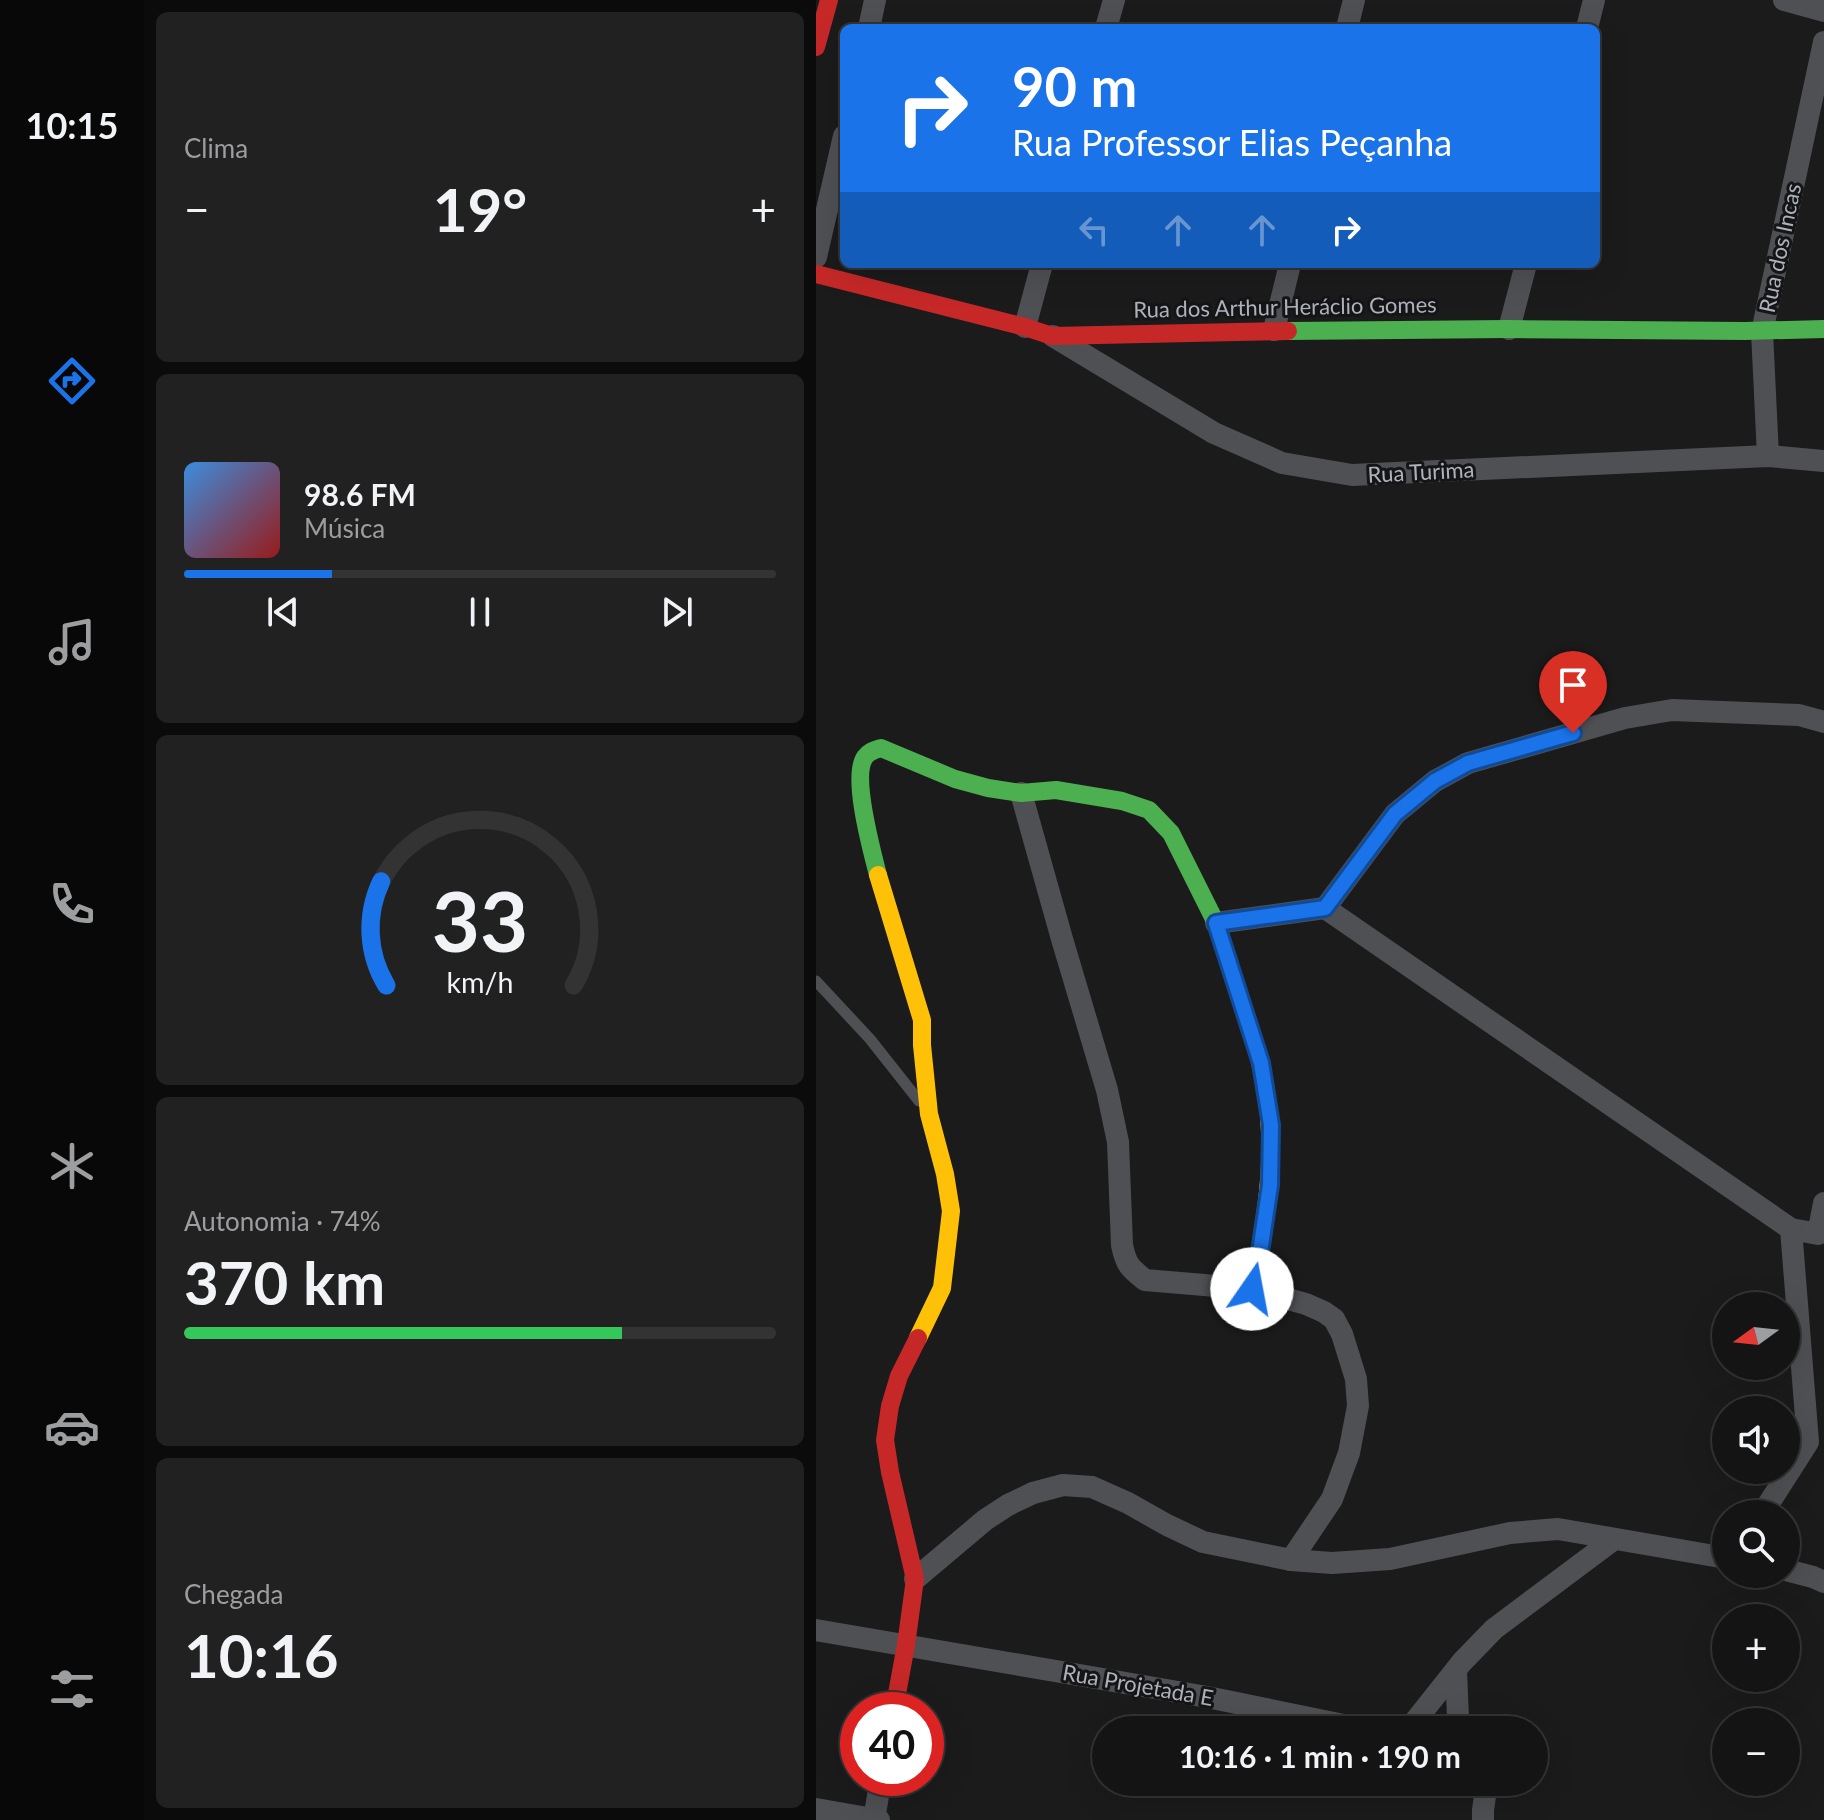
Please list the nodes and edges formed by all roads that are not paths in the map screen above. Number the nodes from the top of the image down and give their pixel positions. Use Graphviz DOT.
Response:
graph roads {
  1 [pos="829,0"];
  2 [pos="875,0"];
  3 [pos="1114,0"];
  4 [pos="1354,0"];
  5 [pos="1594,0"];
  6 [pos="1784,0"];
  7 [pos="1824,11"];
  8 [pos="870,24"];
  9 [pos="1107,24"];
  10 [pos="1348,24"];
  11 [pos="1588,24"];
  12 [pos="1824,42"];
  13 [pos="816,47"];
  14 [pos="840,153"];
  15 [pos="816,257"];
  16 [pos="1041,268"];
  17 [pos="1289,268"];
  18 [pos="1525,268"];
  19 [pos="816,274"];
  20 [pos="1025,327"];
  21 [pos="1509,329"];
  22 [pos="1824,329"];
  23 [pos="1274,330"];
  24 [pos="1762,332"];
  25 [pos="1052,336"];
  26 [pos="1768,456"];
  27 [pos="1824,461"];
  28 [pos="1824,722"];
  29 [pos="1021,793"];
  30 [pos="1325,908"];
  31 [pos="1216,923"];
  32 [pos="816,981"];
  33 [pos="929,1114"];
  34 [pos="1824,1203"];
  35 [pos="1791,1229"];
  36 [pos="1821,1234"];
  37 [pos="1252,1289"];
  38 [pos="1816,1439"];
  39 [pos="1772,1500"];
  40 [pos="1613,1540"];
  41 [pos="1712,1556"];
  42 [pos="1291,1560"];
  43 [pos="1800,1574"];
  44 [pos="915,1579"];
  45 [pos="1824,1582"];
  46 [pos="816,1630"];
  47 [pos="906,1645"];
  48 [pos="1456,1670"];
  49 [pos="897,1692"];
  50 [pos="1300,1716"];
  51 [pos="1419,1716"];
  52 [pos="1459,1716"];
  53 [pos="878,1796"];
  54 [pos="1485,1796"];
  55 [pos="816,1809"];
  56 [pos="875,1820"];
  57 [pos="1483,1820"];
  1 -- 13 [label="street"];
  2 -- 8 [label="street"];
  3 -- 9 [label="street"];
  4 -- 10 [label="street"];
  5 -- 11 [label="street"];
  6 -- 7 [label="street"];
  12 -- 24 [label="street, Rua dos Incas"];
  14 -- 15 [label="street"];
  16 -- 20 [label="street"];
  17 -- 23 [label="street"];
  18 -- 21 [label="street"];
  19 -- 20 [label="street, Rua dos Arthur Heráclio Gomes"];
  20 -- 25 [label="street, Rua dos Arthur Heráclio Gomes"];
  21 -- 23 [label="street, Rua dos Arthur Heráclio Gomes"];
  21 -- 24 [label="street, Rua dos Arthur Heráclio Gomes"];
  22 -- 24 [label="street, Rua dos Arthur Heráclio Gomes"];
  23 -- 25 [label="street, Rua dos Arthur Heráclio Gomes"];
  24 -- 26 [label="street, Rua dos Incas"];
  25 -- 26 [label="street, Rua Turima"];
  26 -- 27 [label="street, Rua Turima"];
  28 -- 30 [label="street"];
  29 -- 31 [label="street"];
  29 -- 33 [label="street"];
  29 -- 37 [label="street"];
  30 -- 31 [label="street"];
  30 -- 35 [label="street"];
  31 -- 37 [label="street"];
  32 -- 33 [label="lane"];
  33 -- 44 [label="street"];
  34 -- 36 [label="street"];
  35 -- 36 [label="street"];
  35 -- 38 [label="street"];
  37 -- 42 [label="street"];
  38 -- 39 [label="street"];
  40 -- 41 [label="street"];
  40 -- 42 [label="street"];
  40 -- 48 [label="street"];
  42 -- 44 [label="street"];
  43 -- 45 [label="street"];
  44 -- 47 [label="street"];
  46 -- 47 [label="street, Rua Projetada E"];
  47 -- 49 [label="street"];
  47 -- 50 [label="street, Rua Projetada E"];
  48 -- 51 [label="street"];
  48 -- 52 [label="street"];
  53 -- 56 [label="street"];
  54 -- 57 [label="street"];
  55 -- 56 [label="street"];
}
